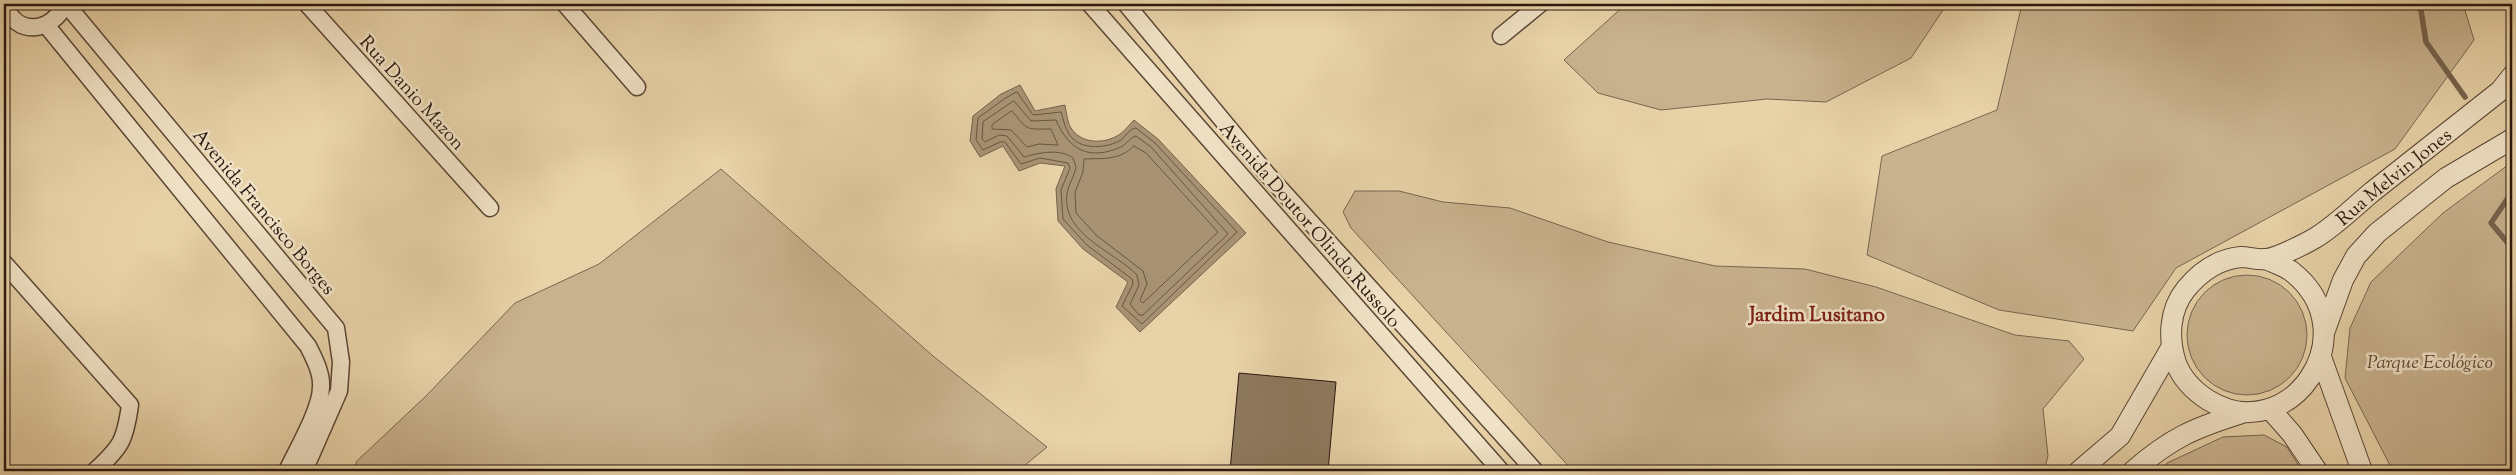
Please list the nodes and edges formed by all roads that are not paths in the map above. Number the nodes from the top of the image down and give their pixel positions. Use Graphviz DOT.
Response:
graph roads {
  1 [pos="5,4"];
  2 [pos="65,4"];
  3 [pos="307,4"];
  4 [pos="565,4"];
  5 [pos="1090,4"];
  6 [pos="1126,4"];
  7 [pos="1540,4"];
  8 [pos="46,25"];
  9 [pos="1500,36"];
  10 [pos="2512,75"];
  11 [pos="1188,76"];
  12 [pos="637,87"];
  13 [pos="2512,91"];
  14 [pos="1168,92"];
  15 [pos="2512,140"];
  16 [pos="490,208"];
  17 [pos="2266,260"];
  18 [pos="4,263"];
  19 [pos="2324,332"];
  20 [pos="2171,348"];
  21 [pos="2321,357"];
  22 [pos="2270,409"];
  23 [pos="2244,412"];
  24 [pos="311,437"];
  25 [pos="95,471"];
  26 [pos="287,471"];
  27 [pos="304,471"];
  28 [pos="1501,471"];
  29 [pos="1535,471"];
  30 [pos="2079,471"];
  31 [pos="2133,471"];
  32 [pos="2317,471"];
  33 [pos="2362,471"];
  1 -- 8 [label="street"];
  2 -- 8 [label="street"];
  2 -- 24 [label="street, Avenida Francisco Borges"];
  3 -- 16 [label="street, Rua Danio Mazon"];
  4 -- 12 [label="street"];
  5 -- 14 [label="street, Avenida Doutor Olindo Russolo"];
  6 -- 11 [label="street, Avenida Doutor Olindo Russolo"];
  7 -- 9 [label="street"];
  8 -- 24 [label="street, Avenida Francisco Borges"];
  10 -- 13 [label="street"];
  10 -- 17 [label="street, Rua Melvin Jones"];
  11 -- 14 [label="street"];
  11 -- 29 [label="street, Avenida Doutor Olindo Russolo"];
  14 -- 28 [label="street, Avenida Doutor Olindo Russolo"];
  15 -- 19 [label="street, Rua Melvin Jones"];
  17 -- 19 [label="street"];
  17 -- 20 [label="street"];
  18 -- 25 [label="street"];
  19 -- 21 [label="street"];
  20 -- 23 [label="street"];
  20 -- 30 [label="street"];
  21 -- 22 [label="street"];
  21 -- 33 [label="street"];
  22 -- 23 [label="street"];
  22 -- 32 [label="street"];
  23 -- 31 [label="street"];
  24 -- 26 [label="street, Avenida Francisco Borges"];
  24 -- 27 [label="street, Avenida Francisco Borges"];
}
